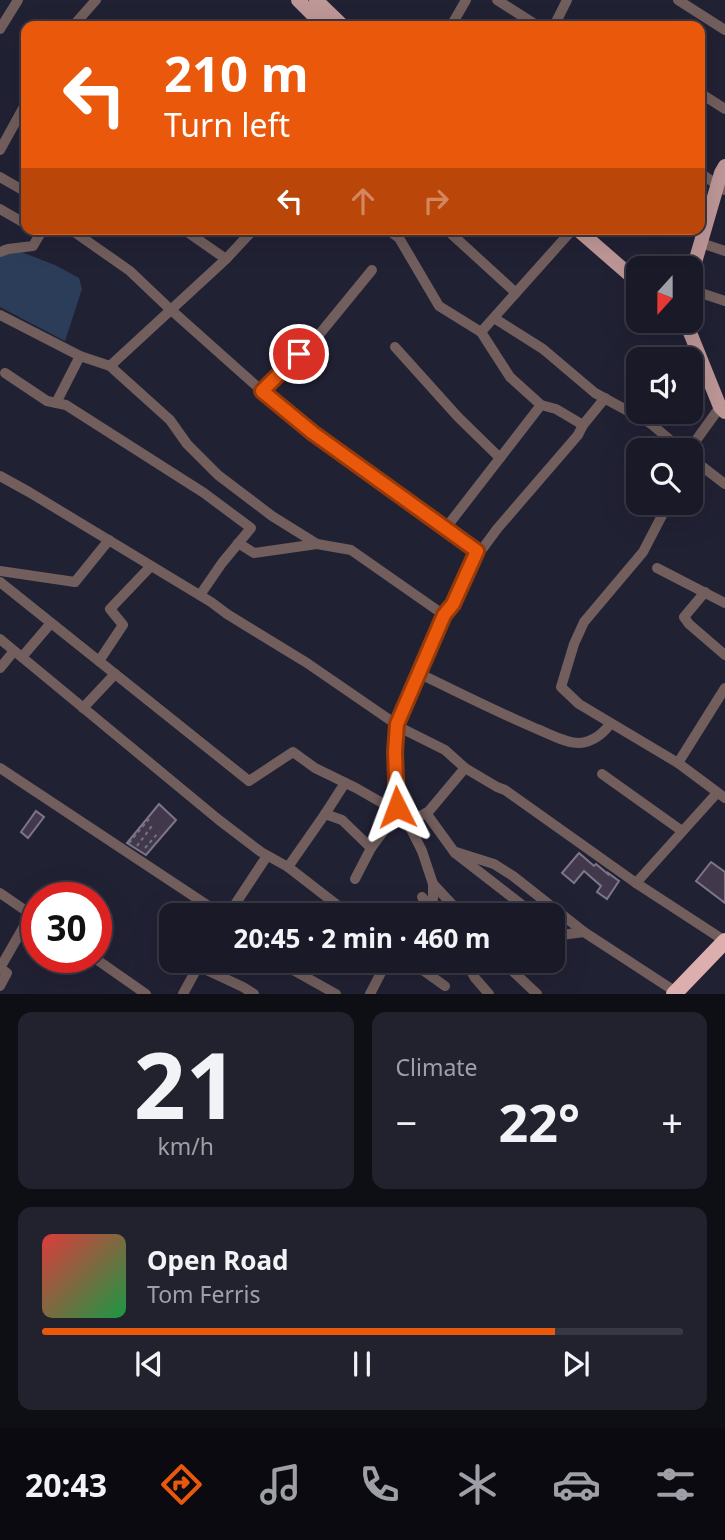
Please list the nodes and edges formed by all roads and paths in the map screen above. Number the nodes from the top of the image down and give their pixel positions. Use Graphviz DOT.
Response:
graph roads {
  1 [pos="18,0"];
  2 [pos="298,0"];
  3 [pos="316,0"];
  4 [pos="466,0"];
  5 [pos="497,0"];
  6 [pos="567,0"];
  7 [pos="678,0"];
  8 [pos="91,2"];
  9 [pos="77,21"];
  10 [pos="330,21"];
  11 [pos="332,21"];
  12 [pos="454,21"];
  13 [pos="530,21"];
  14 [pos="556,21"];
  15 [pos="0,29"];
  16 [pos="725,30"];
  17 [pos="705,96"];
  18 [pos="725,109"];
  19 [pos="21,112"];
  20 [pos="0,150"];
  21 [pos="725,166"];
  22 [pos="0,177"];
  23 [pos="705,177"];
  24 [pos="21,188"];
  25 [pos="721,188"];
  26 [pos="0,209"];
  27 [pos="21,221"];
  28 [pos="705,227"];
  29 [pos="37,235"];
  30 [pos="79,235"];
  31 [pos="192,235"];
  32 [pos="248,235"];
  33 [pos="395,235"];
  34 [pos="453,235"];
  35 [pos="569,235"];
  36 [pos="582,235"];
  37 [pos="702,235"];
  38 [pos="703,235"];
  39 [pos="725,251"];
  40 [pos="0,253"];
  41 [pos="697,256"];
  42 [pos="226,259"];
  43 [pos="372,271"];
  44 [pos="626,272"];
  45 [pos="516,293"];
  46 [pos="704,294"];
  47 [pos="725,302"];
  48 [pos="170,309"];
  49 [pos="0,315"];
  50 [pos="494,318"];
  51 [pos="481,332"];
  52 [pos="691,333"];
  53 [pos="395,347"];
  54 [pos="80,356"];
  55 [pos="110,366"];
  56 [pos="5,373"];
  57 [pos="262,391"];
  58 [pos="605,398"];
  59 [pos="56,403"];
  60 [pos="541,405"];
  61 [pos="723,409"];
  62 [pos="583,425"];
  63 [pos="668,438"];
  64 [pos="703,439"];
  65 [pos="500,458"];
  66 [pos="703,467"];
  67 [pos="0,477"];
  68 [pos="725,484"];
  69 [pos="662,515"];
  70 [pos="445,529"];
  71 [pos="109,540"];
  72 [pos="238,543"];
  73 [pos="317,544"];
  74 [pos="477,551"];
  75 [pos="151,566"];
  76 [pos="657,568"];
  77 [pos="0,571"];
  78 [pos="0,582"];
  79 [pos="705,592"];
  80 [pos="200,595"];
  81 [pos="723,598"];
  82 [pos="444,615"];
  83 [pos="51,623"];
  84 [pos="0,639"];
  85 [pos="18,654"];
  86 [pos="725,655"];
  87 [pos="99,661"];
  88 [pos="0,668"];
  89 [pos="418,673"];
  90 [pos="116,674"];
  91 [pos="725,688"];
  92 [pos="83,708"];
  93 [pos="397,724"];
  94 [pos="610,724"];
  95 [pos="678,763"];
  96 [pos="0,768"];
  97 [pos="465,768"];
  98 [pos="602,774"];
  99 [pos="345,783"];
  100 [pos="721,795"];
  101 [pos="398,808"];
  102 [pos="426,813"];
  103 [pos="325,814"];
  104 [pos="149,819"];
  105 [pos="408,823"];
  106 [pos="152,826"];
  107 [pos="682,831"];
  108 [pos="157,834"];
  109 [pos="142,839"];
  110 [pos="150,843"];
  111 [pos="145,848"];
  112 [pos="371,848"];
  113 [pos="130,849"];
  114 [pos="454,853"];
  115 [pos="267,856"];
  116 [pos="288,867"];
  117 [pos="355,879"];
  118 [pos="636,883"];
  119 [pos="433,884"];
  120 [pos="0,892"];
  121 [pos="425,901"];
  122 [pos="205,903"];
  123 [pos="236,903"];
  124 [pos="334,903"];
  125 [pos="451,903"];
  126 [pos="519,903"];
  127 [pos="21,907"];
  128 [pos="584,932"];
  129 [pos="565,934"];
  130 [pos="21,936"];
  131 [pos="725,941"];
  132 [pos="0,968"];
  133 [pos="112,970"];
  134 [pos="194,973"];
  135 [pos="217,973"];
  136 [pos="298,973"];
  137 [pos="381,973"];
  138 [pos="427,973"];
  139 [pos="472,973"];
  140 [pos="515,973"];
  141 [pos="0,986"];
  142 [pos="445,986"];
  143 [pos="675,993"];
  144 [pos="146,994"];
  145 [pos="183,994"];
  146 [pos="254,994"];
  147 [pos="336,994"];
  148 [pos="370,994"];
  149 [pos="489,994"];
  150 [pos="537,994"];
  1 -- 15 [label="street"];
  2 -- 10 [label="main road"];
  3 -- 11 [label="main road"];
  4 -- 12 [label="street"];
  5 -- 13 [label="street"];
  6 -- 14 [label="street"];
  7 -- 16 [label="street"];
  8 -- 9 [label="street"];
  17 -- 18 [label="street"];
  19 -- 20 [label="street"];
  21 -- 25 [label="main road"];
  22 -- 24 [label="street"];
  23 -- 25 [label="street"];
  25 -- 28 [label="main road"];
  26 -- 27 [label="street"];
  29 -- 40 [label="street"];
  30 -- 48 [label="street"];
  31 -- 42 [label="street"];
  32 -- 42 [label="street"];
  33 -- 51 [label="street"];
  34 -- 45 [label="street"];
  35 -- 45 [label="street"];
  36 -- 44 [label="main road"];
  37 -- 41 [label="main road"];
  38 -- 39 [label="street"];
  42 -- 48 [label="street"];
  43 -- 57 [label="street"];
  45 -- 50 [label="street"];
  46 -- 47 [label="street"];
  48 -- 55 [label="street"];
  48 -- 57 [label="street"];
  49 -- 54 [label="street"];
  50 -- 51 [label="street"];
  50 -- 58 [label="street"];
  51 -- 60 [label="street"];
  52 -- 61 [label="main road"];
  53 -- 65 [label="street"];
  54 -- 55 [label="street"];
  54 -- 59 [label="street"];
  55 -- 73 [label="street"];
  56 -- 59 [label="street"];
  57 -- 70 [label="street"];
  58 -- 62 [label="street"];
  58 -- 63 [label="street"];
  59 -- 72 [label="street"];
  60 -- 62 [label="street"];
  60 -- 65 [label="street"];
  61 -- 64 [label="street"];
  62 -- 74 [label="street"];
  65 -- 70 [label="street"];
  66 -- 68 [label="street"];
  67 -- 71 [label="street"];
  69 -- 94 [label="street"];
  70 -- 74 [label="street"];
  71 -- 75 [label="street"];
  71 -- 77 [label="street"];
  72 -- 73 [label="street"];
  72 -- 80 [label="street"];
  73 -- 82 [label="street"];
  74 -- 82 [label="street"];
  75 -- 80 [label="street"];
  75 -- 87 [label="street"];
  76 -- 79 [label="street"];
  78 -- 83 [label="street"];
  79 -- 81 [label="street"];
  79 -- 86 [label="street"];
  80 -- 93 [label="street"];
  82 -- 89 [label="street"];
  83 -- 85 [label="street"];
  83 -- 87 [label="street"];
  84 -- 85 [label="street"];
  85 -- 88 [label="street"];
  85 -- 92 [label="street"];
  87 -- 90 [label="street"];
  89 -- 93 [label="street"];
  89 -- 94 [label="street"];
  90 -- 92 [label="street"];
  90 -- 99 [label="street"];
  91 -- 95 [label="street"];
  92 -- 115 [label="street"];
  93 -- 97 [label="street"];
  93 -- 101 [label="street"];
  94 -- 95 [label="street"];
  95 -- 100 [label="street"];
  96 -- 113 [label="street"];
  97 -- 102 [label="street"];
  97 -- 118 [label="street"];
  98 -- 107 [label="street"];
  99 -- 101 [label="street"];
  99 -- 103 [label="street"];
  100 -- 107 [label="street"];
  101 -- 105 [label="street"];
  101 -- 112 [label="street"];
  102 -- 105 [label="street"];
  102 -- 114 [label="street"];
  103 -- 112 [label="street"];
  103 -- 116 [label="street"];
  104 -- 113 [label="path"];
  105 -- 119 [label="street"];
  106 -- 109 [label="path"];
  107 -- 118 [label="street"];
  108 -- 110 [label="path"];
  109 -- 110 [label="path"];
  109 -- 113 [label="path"];
  110 -- 111 [label="path"];
  112 -- 117 [label="street"];
  113 -- 122 [label="street"];
  114 -- 126 [label="street"];
  114 -- 128 [label="street"];
  115 -- 116 [label="street"];
  115 -- 123 [label="street"];
  116 -- 124 [label="street"];
  118 -- 131 [label="street"];
  119 -- 121 [label="street"];
  119 -- 125 [label="street"];
  120 -- 127 [label="street"];
  128 -- 129 [label="street"];
  128 -- 143 [label="street"];
  130 -- 132 [label="street"];
  131 -- 143 [label="highway"];
  132 -- 141 [label="street"];
  133 -- 144 [label="street"];
  134 -- 145 [label="street"];
  135 -- 146 [label="street"];
  136 -- 147 [label="street"];
  137 -- 148 [label="street"];
  138 -- 142 [label="street"];
  139 -- 149 [label="street"];
  140 -- 150 [label="street"];
}
